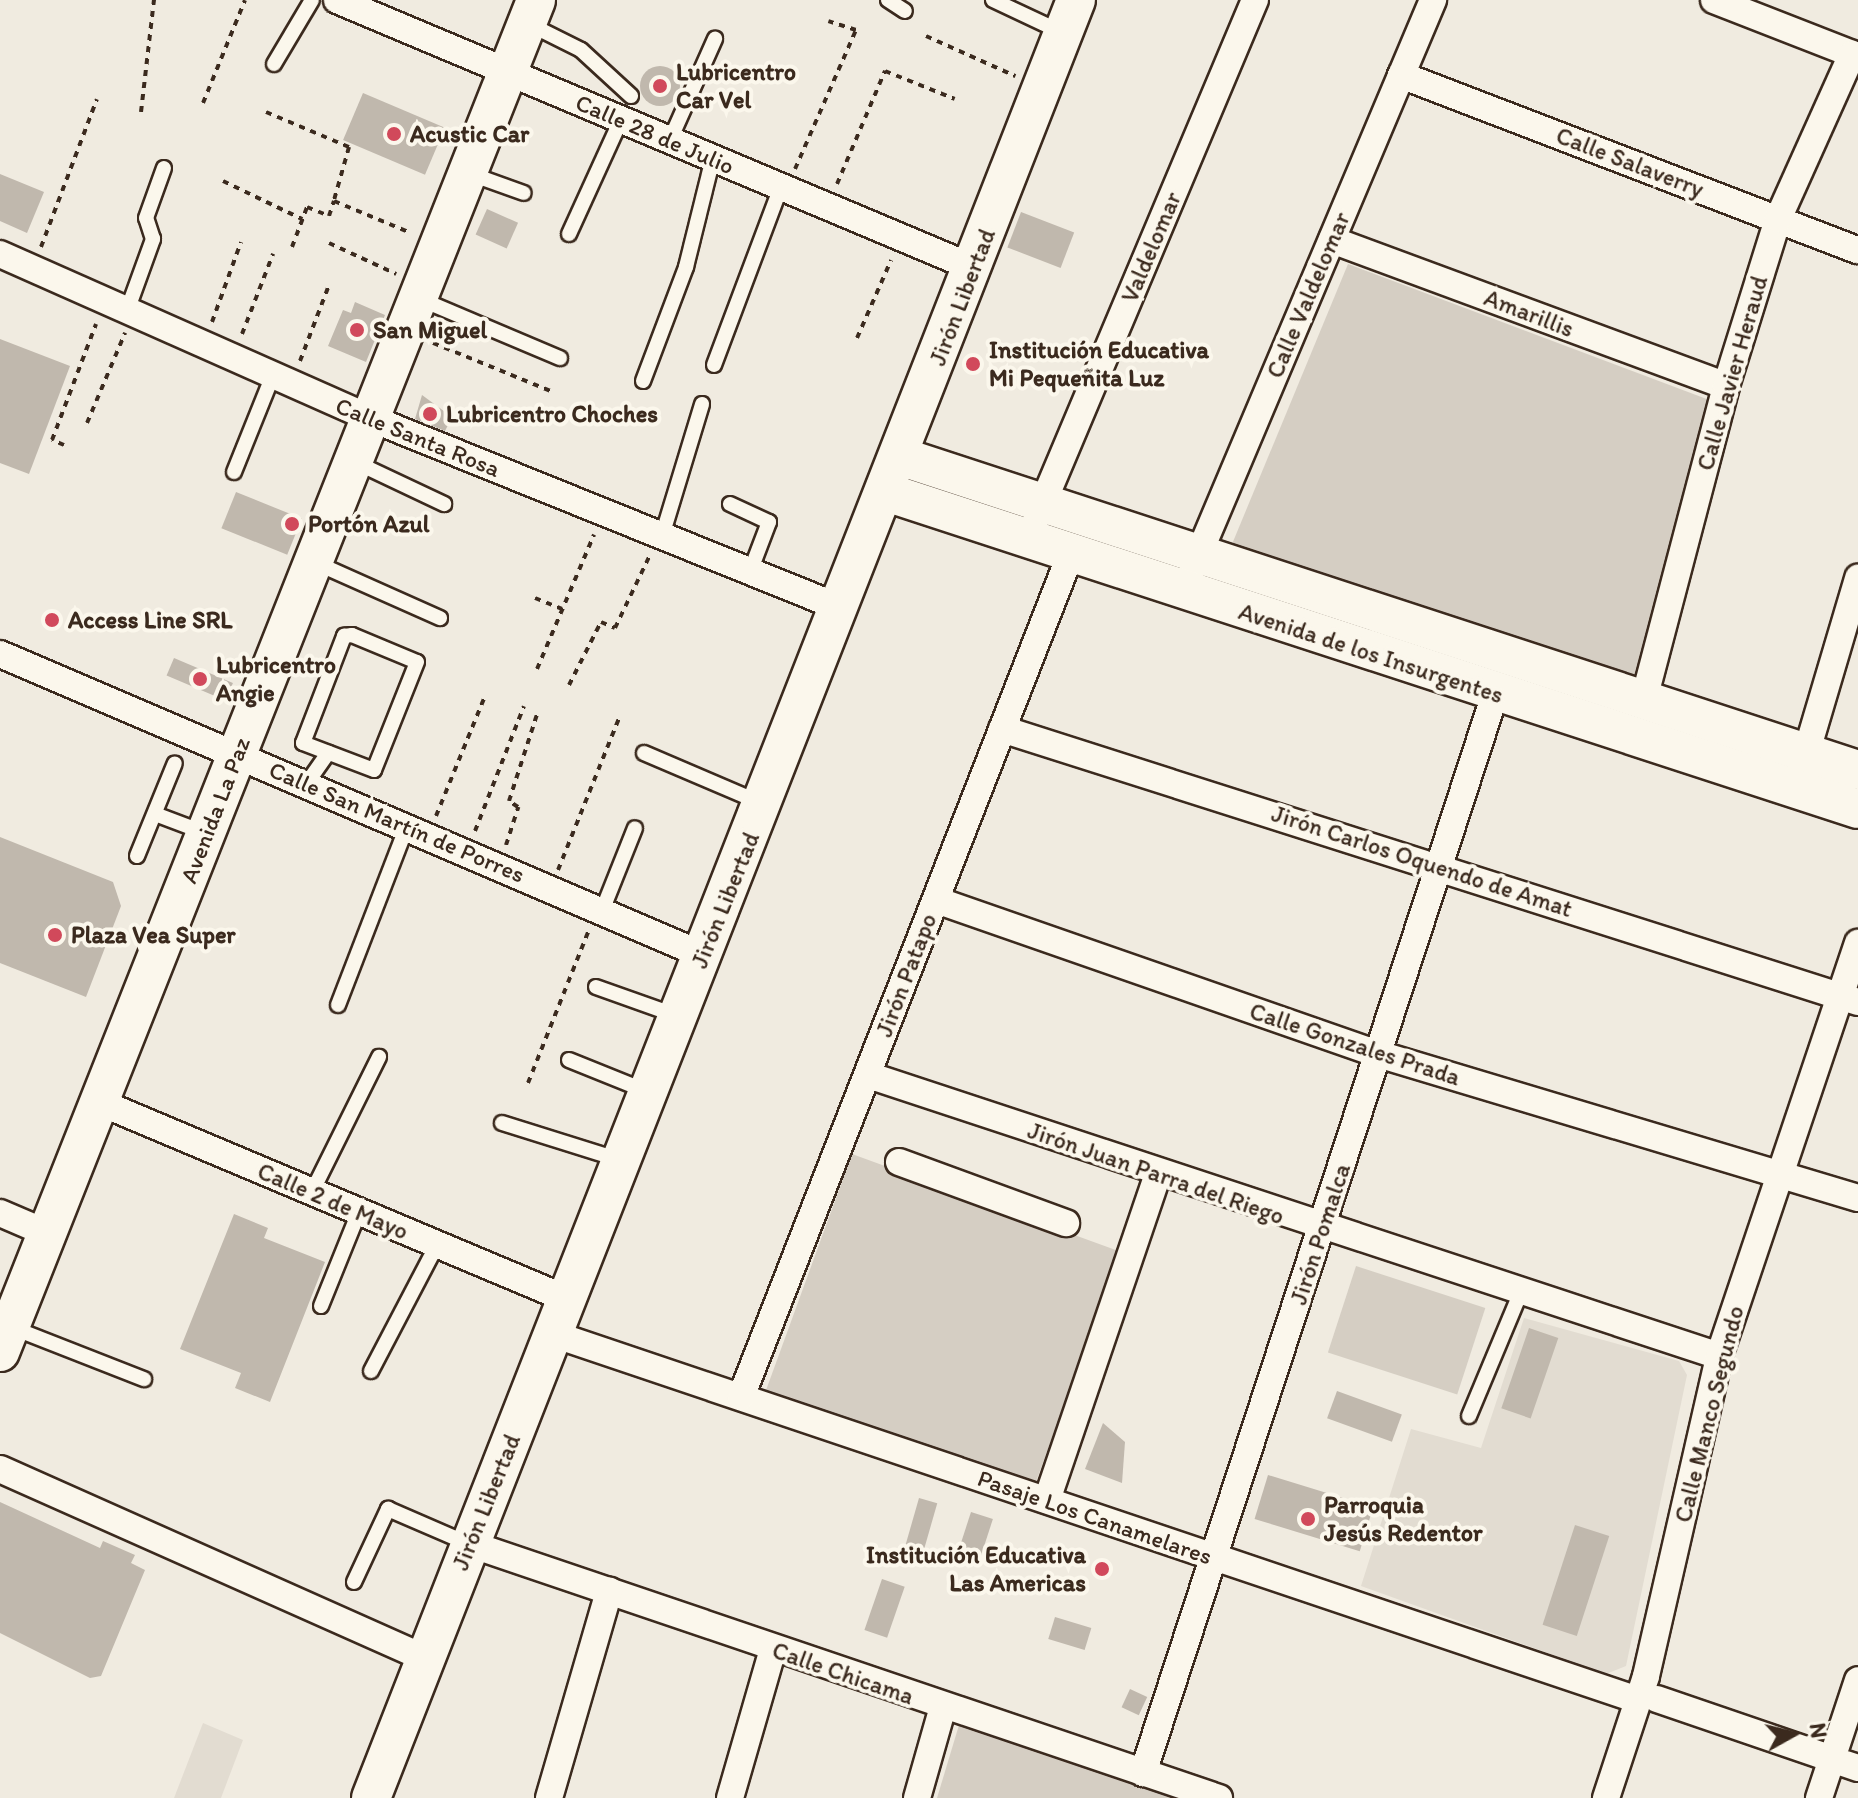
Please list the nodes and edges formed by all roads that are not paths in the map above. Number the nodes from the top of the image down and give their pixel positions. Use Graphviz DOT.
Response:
graph roads {
  1 [pos="312,0"];
  2 [pos="337,0"];
  3 [pos="888,0"];
  4 [pos="993,0"];
  5 [pos="1255,0"];
  6 [pos="1433,0"];
  7 [pos="1714,0"];
  8 [pos="531,11"];
  9 [pos="905,11"];
  10 [pos="1069,17"];
  11 [pos="715,39"];
  12 [pos="1855,55"];
  13 [pos="274,64"];
  14 [pos="507,72"];
  15 [pos="1401,75"];
  16 [pos="631,96"];
  17 [pos="621,120"];
  18 [pos="670,140"];
  19 [pos="713,158"];
  20 [pos="164,168"];
  21 [pos="467,173"];
  22 [pos="783,188"];
  23 [pos="524,193"];
  24 [pos="1778,219"];
  25 [pos="569,234"];
  26 [pos="1332,240"];
  27 [pos="1858,250"];
  28 [pos="0,254"];
  29 [pos="974,268"];
  30 [pos="415,305"];
  31 [pos="122,308"];
  32 [pos="560,358"];
  33 [pos="714,365"];
  34 [pos="282,380"];
  35 [pos="643,381"];
  36 [pos="1726,386"];
  37 [pos="702,404"];
  38 [pos="370,418"];
  39 [pos="899,456"];
  40 [pos="353,461"];
  41 [pos="234,472"];
  42 [pos="886,492"];
  43 [pos="1043,503"];
  44 [pos="444,504"];
  45 [pos="730,504"];
  46 [pos="661,536"];
  47 [pos="1027,538"];
  48 [pos="1071,553"];
  49 [pos="1198,556"];
  50 [pos="313,562"];
  51 [pos="750,572"];
  52 [pos="1858,578"];
  53 [pos="1183,591"];
  54 [pos="841,608"];
  55 [pos="440,618"];
  56 [pos="0,654"];
  57 [pos="1495,694"];
  58 [pos="1643,703"];
  59 [pos="1002,729"];
  60 [pos="238,753"];
  61 [pos="328,753"];
  62 [pos="644,753"];
  63 [pos="1806,754"];
  64 [pos="175,763"];
  65 [pos="1858,770"];
  66 [pos="307,783"];
  67 [pos="763,803"];
  68 [pos="1858,809"];
  69 [pos="155,814"];
  70 [pos="635,828"];
  71 [pos="418,831"];
  72 [pos="207,833"];
  73 [pos="137,856"];
  74 [pos="1440,864"];
  75 [pos="936,900"];
  76 [pos="600,910"];
  77 [pos="1858,943"];
  78 [pos="703,955"];
  79 [pos="596,987"];
  80 [pos="1849,1000"];
  81 [pos="338,1005"];
  82 [pos="679,1017"];
  83 [pos="1378,1054"];
  84 [pos="379,1057"];
  85 [pos="569,1060"];
  86 [pos="868,1075"];
  87 [pos="649,1092"];
  88 [pos="99,1102"];
  89 [pos="502,1123"];
  90 [pos="622,1161"];
  91 [pos="899,1162"];
  92 [pos="1158,1174"];
  93 [pos="1778,1176"];
  94 [pos="312,1192"];
  95 [pos="1858,1198"];
  96 [pos="359,1212"];
  97 [pos="0,1213"];
  98 [pos="1066,1223"];
  99 [pos="1321,1229"];
  100 [pos="49,1234"];
  101 [pos="437,1245"];
  102 [pos="1520,1294"];
  103 [pos="321,1306"];
  104 [pos="560,1316"];
  105 [pos="5,1340"];
  106 [pos="1719,1356"];
  107 [pos="371,1371"];
  108 [pos="144,1379"];
  109 [pos="741,1397"];
  110 [pos="1469,1416"];
  111 [pos="0,1469"];
  112 [pos="1047,1500"];
  113 [pos="470,1544"];
  114 [pos="1216,1558"];
  115 [pos="354,1582"];
  116 [pos="609,1591"];
  117 [pos="773,1649"];
  118 [pos="425,1658"];
  119 [pos="1858,1680"];
  120 [pos="1647,1699"];
  121 [pos="943,1707"];
  122 [pos="1842,1762"];
  123 [pos="1143,1773"];
  124 [pos="371,1798"];
  125 [pos="549,1798"];
  126 [pos="730,1798"];
  127 [pos="917,1798"];
  128 [pos="1219,1798"];
  129 [pos="1606,1798"];
  130 [pos="1819,1798"];
  1 -- 13 [label="lane"];
  2 -- 14 [label="street, Calle 28 de Julio"];
  3 -- 9 [label="lane"];
  4 -- 10 [label="lane"];
  5 -- 43 [label="street, Valdelomar"];
  6 -- 15 [label="street, Calle Valdelomar"];
  7 -- 12 [label="street"];
  8 -- 14 [label="street, Avenida La Paz"];
  8 -- 16 [label="lane"];
  10 -- 29 [label="street, Jirón Libertad"];
  11 -- 18 [label="lane"];
  12 -- 24 [label="street, Calle Javier Heraud"];
  14 -- 17 [label="street, Calle 28 de Julio"];
  14 -- 21 [label="street, Avenida La Paz"];
  15 -- 24 [label="street, Calle Salaverry"];
  15 -- 26 [label="street, Calle Valdelomar"];
  17 -- 18 [label="street, Calle 28 de Julio"];
  17 -- 25 [label="lane"];
  18 -- 19 [label="street, Calle 28 de Julio"];
  19 -- 22 [label="street, Calle 28 de Julio"];
  19 -- 35 [label="lane"];
  20 -- 31 [label="lane"];
  21 -- 23 [label="lane"];
  21 -- 30 [label="street, Avenida La Paz"];
  22 -- 29 [label="street, Calle 28 de Julio"];
  22 -- 33 [label="lane"];
  24 -- 27 [label="street, Calle Salaverry"];
  24 -- 36 [label="street, Calle Javier Heraud"];
  26 -- 36 [label="street, Amarillis"];
  26 -- 49 [label="street, Calle Valdelomar"];
  28 -- 31 [label="street, Calle Santa Rosa"];
  29 -- 39 [label="street, Jirón Libertad"];
  30 -- 32 [label="lane"];
  30 -- 38 [label="street, Avenida La Paz"];
  31 -- 34 [label="street, Calle Santa Rosa"];
  34 -- 38 [label="street, Calle Santa Rosa"];
  34 -- 41 [label="lane"];
  36 -- 58 [label="street, Calle Javier Heraud"];
  37 -- 46 [label="lane"];
  38 -- 40 [label="street, Avenida La Paz"];
  38 -- 46 [label="street, Calle Santa Rosa"];
  39 -- 42 [label="street, Jirón Libertad"];
  39 -- 43 [label="street, Avenida de los Insurgentes"];
  40 -- 44 [label="lane"];
  40 -- 50 [label="street, Avenida La Paz"];
  42 -- 47 [label="street, Avenida de los Insurgentes"];
  42 -- 54 [label="street, Jirón Libertad"];
  43 -- 47 [label="street, Valdelomar"];
  43 -- 49 [label="street, Avenida de los Insurgentes"];
  45 -- 51 [label="lane"];
  46 -- 51 [label="street, Calle Santa Rosa"];
  47 -- 48 [label="street, Avenida de los Insurgentes"];
  48 -- 53 [label="street, Avenida de los Insurgentes"];
  48 -- 59 [label="street, Jirón Patapo"];
  49 -- 53 [label="street, Calle Valdelomar"];
  49 -- 58 [label="street, Avenida de los Insurgentes"];
  50 -- 55 [label="lane"];
  50 -- 60 [label="street, Avenida La Paz"];
  51 -- 54 [label="street, Calle Santa Rosa"];
  52 -- 63 [label="street"];
  53 -- 57 [label="street, Avenida de los Insurgentes"];
  54 -- 67 [label="street, Jirón Libertad"];
  56 -- 60 [label="street, Calle San Martín de Porres"];
  57 -- 68 [label="street, Avenida de los Insurgentes"];
  57 -- 74 [label="street, Jirón Pomalca"];
  58 -- 63 [label="street, Avenida de los Insurgentes"];
  59 -- 74 [label="street, Jirón Carlos Oquendo de Amat"];
  59 -- 75 [label="street, Jirón Patapo"];
  60 -- 66 [label="street, Calle San Martín de Porres"];
  60 -- 72 [label="street, Avenida La Paz"];
  61 -- 61 [label="lane"];
  61 -- 66 [label="lane"];
  62 -- 67 [label="lane"];
  63 -- 65 [label="street, Avenida de los Insurgentes"];
  64 -- 69 [label="lane"];
  66 -- 71 [label="street, Calle San Martín de Porres"];
  67 -- 78 [label="street, Jirón Libertad"];
  69 -- 72 [label="lane"];
  69 -- 73 [label="lane"];
  70 -- 76 [label="lane"];
  71 -- 76 [label="street, Calle San Martín de Porres"];
  71 -- 81 [label="lane"];
  72 -- 88 [label="street, Avenida La Paz"];
  74 -- 80 [label="street, Jirón Carlos Oquendo de Amat"];
  74 -- 83 [label="street, Jirón Pomalca"];
  75 -- 83 [label="street, Calle Gonzales Prada"];
  75 -- 86 [label="street, Jirón Patapo"];
  76 -- 78 [label="street, Calle San Martín de Porres"];
  77 -- 80 [label="street, Calle Manco Segundo"];
  78 -- 82 [label="street, Jirón Libertad"];
  79 -- 82 [label="lane"];
  80 -- 93 [label="street, Calle Manco Segundo"];
  82 -- 87 [label="street, Jirón Libertad"];
  83 -- 93 [label="street, Calle Gonzales Prada"];
  83 -- 99 [label="street, Jirón Pomalca"];
  84 -- 94 [label="lane"];
  85 -- 87 [label="lane"];
  86 -- 92 [label="street, Jirón Juan Parra del Riego"];
  86 -- 109 [label="street, Jirón Patapo"];
  87 -- 90 [label="street, Jirón Libertad"];
  88 -- 94 [label="street, Calle 2 de Mayo"];
  88 -- 100 [label="street, Avenida La Paz"];
  89 -- 90 [label="lane"];
  90 -- 104 [label="street, Jirón Libertad"];
  91 -- 98 [label="street"];
  92 -- 99 [label="street, Jirón Juan Parra del Riego"];
  92 -- 112 [label="street"];
  93 -- 95 [label="street, Calle Gonzales Prada"];
  93 -- 106 [label="street, Calle Manco Segundo"];
  94 -- 96 [label="street, Calle 2 de Mayo"];
  96 -- 101 [label="street, Calle 2 de Mayo"];
  96 -- 103 [label="lane"];
  97 -- 100 [label="street"];
  99 -- 102 [label="street, Jirón Juan Parra del Riego"];
  99 -- 114 [label="street, Jirón Pomalca"];
  100 -- 105 [label="street, Avenida La Paz"];
  101 -- 104 [label="street, Calle 2 de Mayo"];
  101 -- 107 [label="lane"];
  102 -- 106 [label="street, Jirón Juan Parra del Riego"];
  102 -- 110 [label="lane"];
  104 -- 109 [label="street, Pasaje Los Canamelares"];
  104 -- 113 [label="street, Jirón Libertad"];
  105 -- 108 [label="lane"];
  106 -- 120 [label="street, Calle Manco Segundo"];
  109 -- 112 [label="street, Pasaje Los Canamelares"];
  111 -- 118 [label="street"];
  112 -- 114 [label="street, Pasaje Los Canamelares"];
  113 -- 115 [label="lane"];
  113 -- 116 [label="street, Calle Chicama"];
  113 -- 118 [label="street, Jirón Libertad"];
  114 -- 120 [label="street, Pasaje Los Canamelares"];
  114 -- 123 [label="street, Jirón Pomalca"];
  116 -- 117 [label="street, Calle Chicama"];
  116 -- 125 [label="street"];
  117 -- 121 [label="street, Calle Chicama"];
  117 -- 126 [label="street"];
  118 -- 124 [label="street, Jirón Libertad"];
  119 -- 130 [label="street"];
  120 -- 122 [label="street, Pasaje Los Canamelares"];
  120 -- 129 [label="street, Calle Manco Segundo"];
  121 -- 123 [label="street, Calle Chicama"];
  121 -- 127 [label="street"];
  123 -- 128 [label="street, Calle Chicama"];
}
